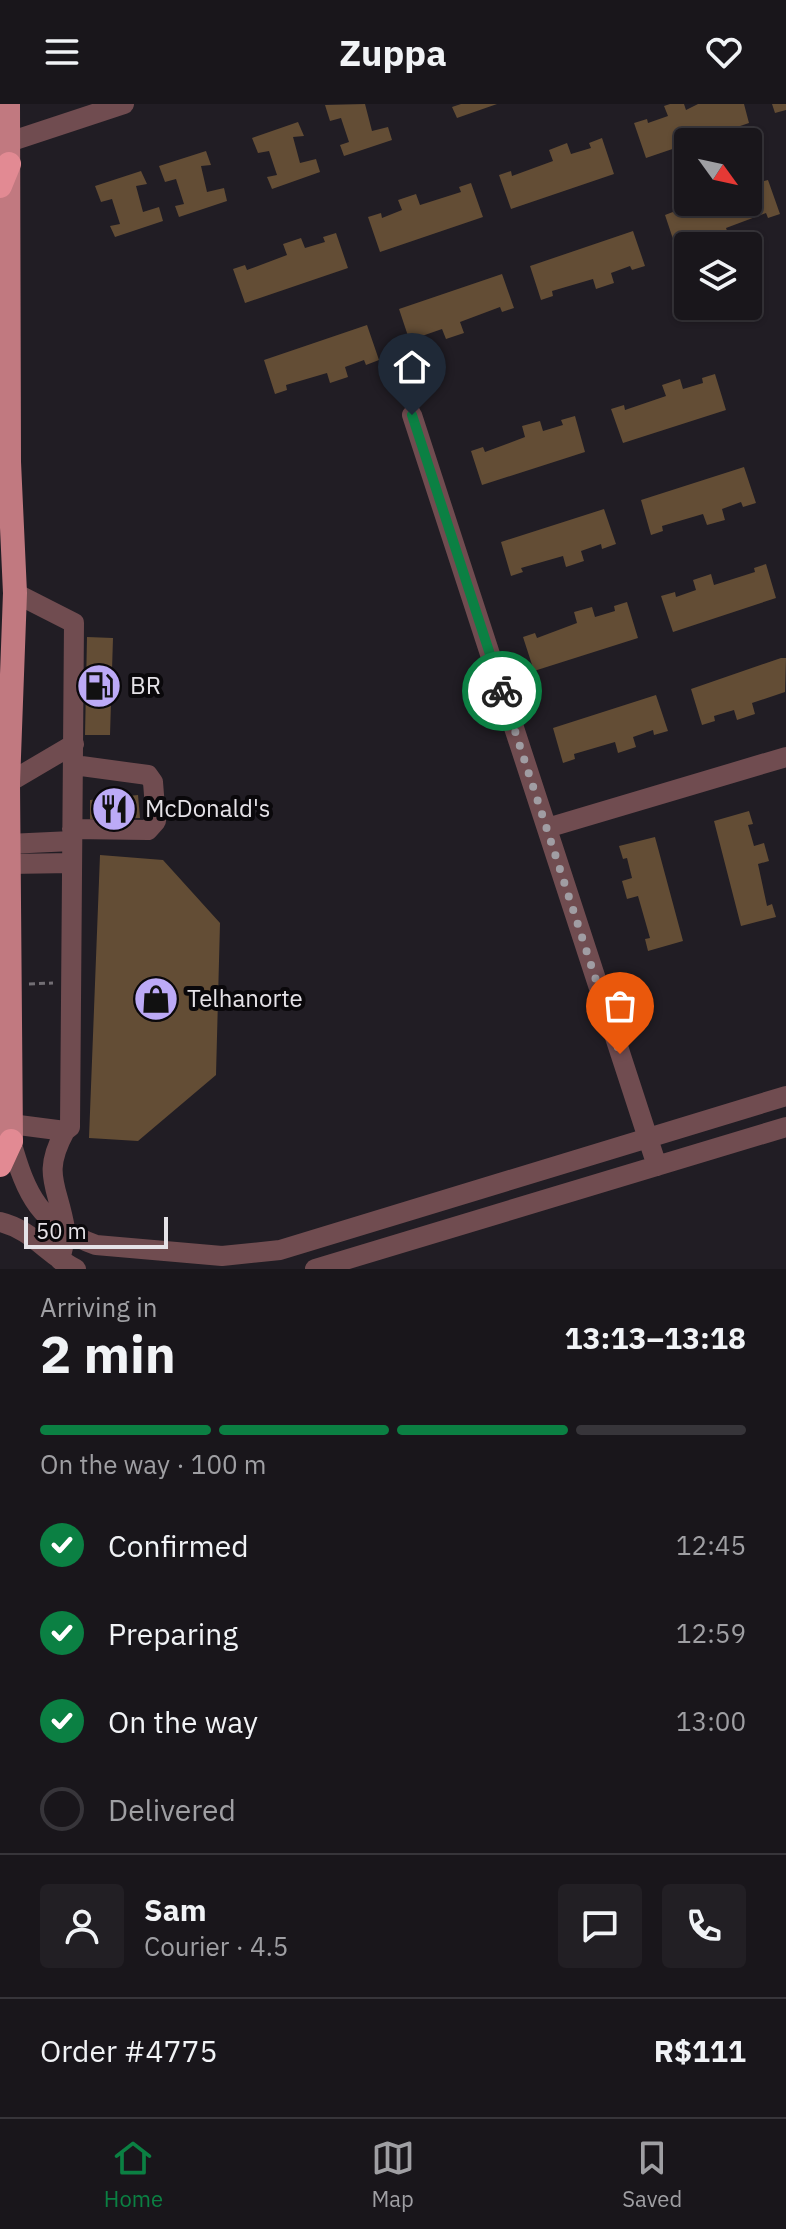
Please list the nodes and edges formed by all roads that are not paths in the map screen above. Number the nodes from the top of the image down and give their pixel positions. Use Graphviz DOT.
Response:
graph roads {
  1 [pos="8,104"];
  2 [pos="124,104"];
  3 [pos="6,164"];
  4 [pos="412,415"];
  5 [pos="15,593"];
  6 [pos="74,755"];
  7 [pos="786,757"];
  8 [pos="8,783"];
  9 [pos="547,828"];
  10 [pos="72,835"];
  11 [pos="8,854"];
  12 [pos="72,863"];
  13 [pos="786,1096"];
  14 [pos="786,1127"];
  15 [pos="65,1131"];
  16 [pos="11,1132"];
  17 [pos="648,1138"];
  18 [pos="0,1165"];
  19 [pos="657,1166"];
  20 [pos="393,1216"];
  21 [pos="0,1222"];
  22 [pos="66,1232"];
  23 [pos="398,1244"];
  24 [pos="68,1265"];
  25 [pos="315,1269"];
  1 -- 3 [label="main road"];
  2 -- 3 [label="street"];
  3 -- 5 [label="main road"];
  4 -- 9 [label="street"];
  5 -- 6 [label="street"];
  5 -- 8 [label="main road"];
  6 -- 8 [label="street"];
  6 -- 10 [label="street"];
  6 -- 10 [label="street"];
  7 -- 9 [label="street"];
  8 -- 11 [label="main road"];
  9 -- 17 [label="street"];
  10 -- 11 [label="street"];
  10 -- 12 [label="street"];
  11 -- 12 [label="street"];
  11 -- 16 [label="main road"];
  12 -- 15 [label="street"];
  13 -- 17 [label="street"];
  14 -- 19 [label="street"];
  15 -- 16 [label="street"];
  15 -- 22 [label="street"];
  16 -- 18 [label="highway"];
  16 -- 22 [label="street"];
  17 -- 19 [label="street"];
  17 -- 20 [label="street"];
  19 -- 23 [label="street"];
  20 -- 22 [label="street"];
  20 -- 23 [label="street"];
  21 -- 24 [label="street"];
  22 -- 24 [label="street"];
  23 -- 25 [label="street"];
}
